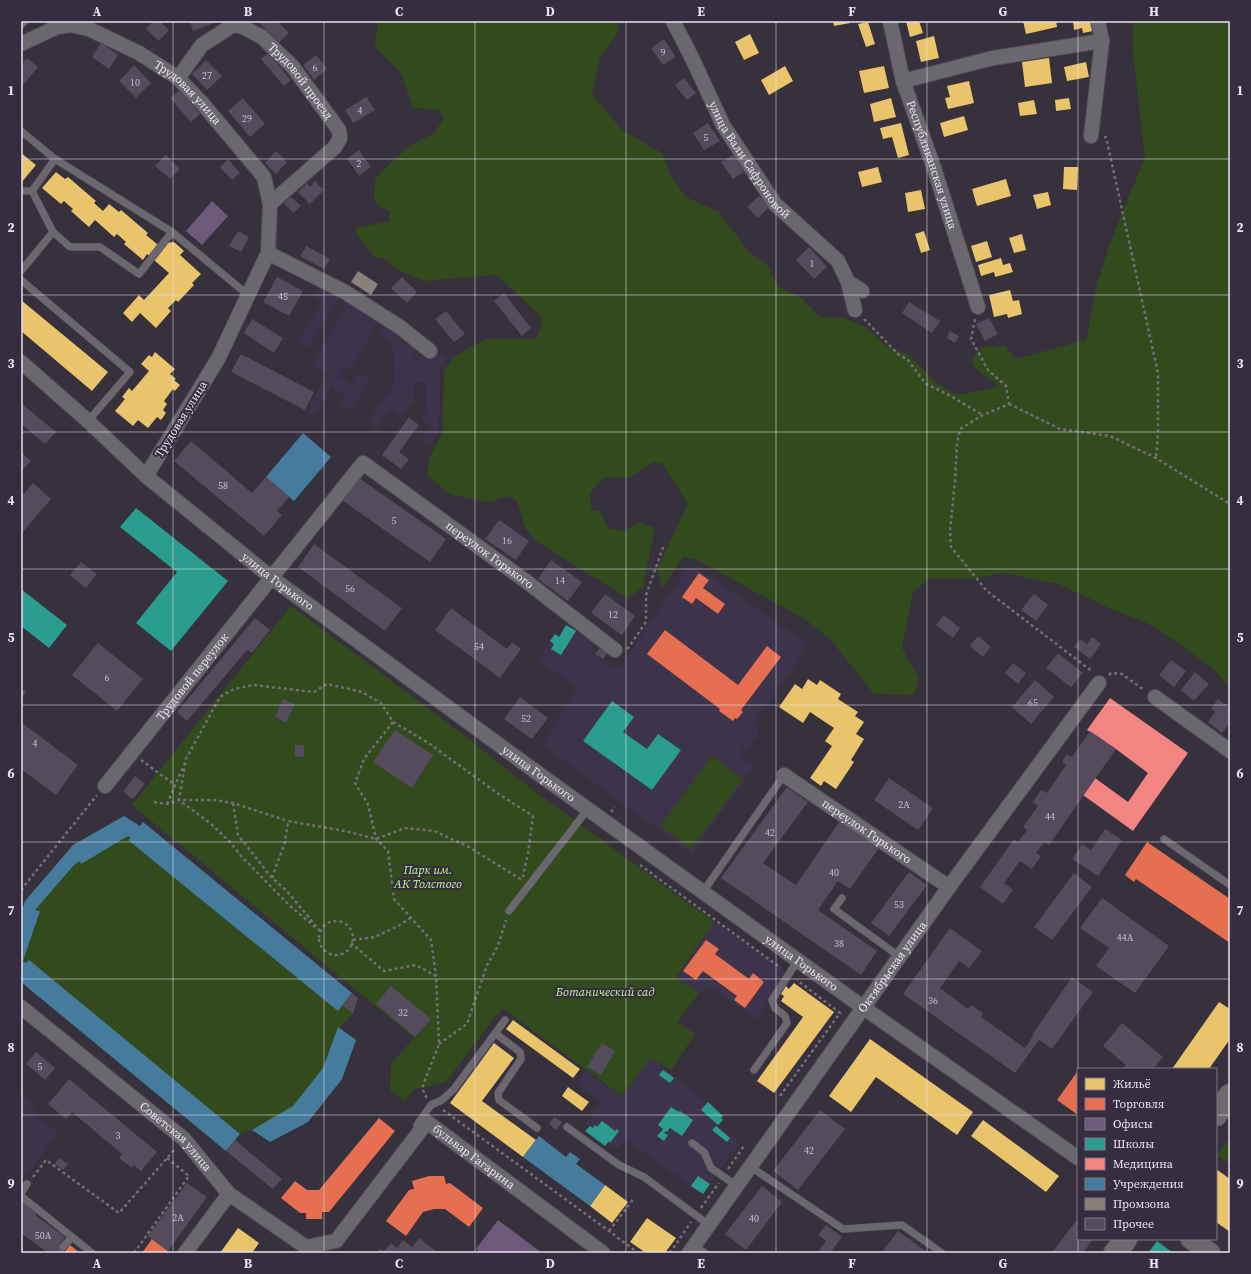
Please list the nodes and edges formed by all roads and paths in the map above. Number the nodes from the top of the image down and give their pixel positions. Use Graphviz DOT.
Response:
graph roads {
  1 [pos="25,21"];
  2 [pos="673,21"];
  3 [pos="890,21"];
  4 [pos="1098,21"];
  5 [pos="69,23"];
  6 [pos="21,25"];
  7 [pos="1102,41"];
  8 [pos="21,44"];
  9 [pos="178,78"];
  10 [pos="903,81"];
  11 [pos="21,131"];
  12 [pos="1091,136"];
  13 [pos="1106,137"];
  14 [pos="55,159"];
  15 [pos="21,191"];
  16 [pos="32,191"];
  17 [pos="270,204"];
  18 [pos="53,232"];
  19 [pos="172,232"];
  20 [pos="268,253"];
  21 [pos="21,271"];
  22 [pos="21,280"];
  23 [pos="848,282"];
  24 [pos="862,291"];
  25 [pos="248,295"];
  26 [pos="978,307"];
  27 [pos="855,310"];
  28 [pos="430,351"];
  29 [pos="21,362"];
  30 [pos="1009,404"];
  31 [pos="984,415"];
  32 [pos="88,421"];
  33 [pos="1156,458"];
  34 [pos="363,463"];
  35 [pos="146,476"];
  36 [pos="1230,504"];
  37 [pos="664,545"];
  38 [pos="272,578"];
  39 [pos="615,650"];
  40 [pos="1101,681"];
  41 [pos="1154,697"];
  42 [pos="393,722"];
  43 [pos="1230,751"];
  44 [pos="131,753"];
  45 [pos="186,759"];
  46 [pos="784,776"];
  47 [pos="175,785"];
  48 [pos="105,786"];
  49 [pos="180,800"];
  50 [pos="154,802"];
  51 [pos="233,803"];
  52 [pos="167,804"];
  53 [pos="615,807"];
  54 [pos="588,810"];
  55 [pos="288,821"];
  56 [pos="605,821"];
  57 [pos="376,839"];
  58 [pos="1164,839"];
  59 [pos="636,862"];
  60 [pos="272,878"];
  61 [pos="522,879"];
  62 [pos="1230,885"];
  63 [pos="520,886"];
  64 [pos="949,887"];
  65 [pos="21,890"];
  66 [pos="703,892"];
  67 [pos="842,898"];
  68 [pos="509,911"];
  69 [pos="412,917"];
  70 [pos="320,931"];
  71 [pos="353,940"];
  72 [pos="351,943"];
  73 [pos="900,956"];
  74 [pos="798,960"];
  75 [pos="789,974"];
  76 [pos="436,976"];
  77 [pos="21,1007"];
  78 [pos="864,1008"];
  79 [pos="505,1020"];
  80 [pos="495,1033"];
  81 [pos="439,1044"];
  82 [pos="754,1070"];
  83 [pos="1230,1095"];
  84 [pos="780,1096"];
  85 [pos="431,1106"];
  86 [pos="1217,1114"];
  87 [pos="567,1127"];
  88 [pos="538,1128"];
  89 [pos="184,1139"];
  90 [pos="692,1143"];
  91 [pos="410,1145"];
  92 [pos="744,1146"];
  93 [pos="1077,1157"];
  94 [pos="166,1158"];
  95 [pos="751,1167"];
  96 [pos="723,1177"];
  97 [pos="27,1184"];
  98 [pos="737,1186"];
  99 [pos="21,1194"];
  100 [pos="229,1194"];
  101 [pos="634,1198"];
  102 [pos="696,1215"];
  103 [pos="709,1225"];
  104 [pos="609,1231"];
  105 [pos="72,1237"];
  106 [pos="1125,1240"];
  107 [pos="1192,1240"];
  108 [pos="336,1242"];
  109 [pos="63,1247"];
  110 [pos="696,1250"];
  111 [pos="92,1253"];
  112 [pos="134,1253"];
  113 [pos="185,1253"];
  114 [pos="602,1253"];
  115 [pos="638,1253"];
  116 [pos="670,1253"];
  117 [pos="942,1253"];
  118 [pos="1115,1253"];
  119 [pos="1210,1253"];
  1 -- 6 [label="lane"];
  2 -- 23 [label="street, улица Вали Сафроновой"];
  3 -- 10 [label="street, Республиканская улица"];
  4 -- 7 [label="street"];
  5 -- 8 [label="street, Трудовая улица"];
  5 -- 9 [label="street, Трудовая улица"];
  7 -- 10 [label="street"];
  7 -- 12 [label="street"];
  9 -- 17 [label="street, Трудовая улица"];
  9 -- 17 [label="street, Трудовой проезд"];
  10 -- 26 [label="street, Республиканская улица"];
  11 -- 14 [label="lane"];
  13 -- 33 [label="path"];
  14 -- 16 [label="lane"];
  14 -- 19 [label="lane"];
  15 -- 16 [label="lane"];
  16 -- 18 [label="lane"];
  17 -- 20 [label="street, Трудовая улица"];
  18 -- 19 [label="lane"];
  18 -- 21 [label="lane"];
  19 -- 25 [label="lane"];
  20 -- 25 [label="street, Трудовая улица"];
  20 -- 28 [label="street"];
  22 -- 32 [label="lane"];
  23 -- 24 [label="street"];
  23 -- 27 [label="street, улица Вали Сафроновой"];
  25 -- 35 [label="street, Трудовая улица"];
  26 -- 30 [label="path"];
  27 -- 31 [label="path"];
  29 -- 32 [label="street, улица Горького"];
  30 -- 31 [label="path"];
  30 -- 33 [label="path"];
  31 -- 40 [label="path"];
  32 -- 35 [label="street, улица Горького"];
  33 -- 36 [label="path"];
  34 -- 38 [label="street, Трудовой переулок"];
  34 -- 39 [label="street, переулок Горького"];
  35 -- 38 [label="street, улица Горького"];
  37 -- 39 [label="path"];
  38 -- 44 [label="street, Трудовой переулок"];
  38 -- 54 [label="street, улица Горького"];
  40 -- 41 [label="path"];
  40 -- 64 [label="street, Октябрьская улица"];
  41 -- 43 [label="street"];
  42 -- 45 [label="path"];
  42 -- 57 [label="path"];
  42 -- 61 [label="path"];
  44 -- 47 [label="path"];
  44 -- 48 [label="street, Трудовой переулок"];
  45 -- 47 [label="path"];
  45 -- 49 [label="path"];
  46 -- 64 [label="street, переулок Горького"];
  46 -- 66 [label="lane"];
  47 -- 52 [label="path"];
  48 -- 65 [label="path"];
  49 -- 51 [label="path"];
  49 -- 52 [label="path"];
  49 -- 70 [label="path"];
  50 -- 52 [label="path"];
  51 -- 55 [label="path"];
  51 -- 60 [label="path"];
  53 -- 56 [label="path"];
  54 -- 56 [label="street, улица Горького"];
  54 -- 68 [label="lane"];
  55 -- 57 [label="path"];
  55 -- 60 [label="path"];
  56 -- 66 [label="street, улица Горького"];
  57 -- 61 [label="path"];
  57 -- 69 [label="path"];
  58 -- 62 [label="lane"];
  59 -- 75 [label="path"];
  60 -- 70 [label="path"];
  61 -- 63 [label="path"];
  64 -- 73 [label="street, Октябрьская улица"];
  66 -- 74 [label="street, улица Горького"];
  67 -- 73 [label="lane"];
  68 -- 81 [label="path"];
  69 -- 71 [label="path"];
  69 -- 76 [label="path"];
  70 -- 71 [label="path"];
  70 -- 72 [label="path"];
  71 -- 72 [label="path"];
  72 -- 76 [label="path"];
  73 -- 78 [label="street, Октябрьская улица"];
  74 -- 75 [label="lane"];
  74 -- 78 [label="street, улица Горького"];
  75 -- 82 [label="lane"];
  75 -- 84 [label="path"];
  76 -- 81 [label="path"];
  77 -- 89 [label="street, Советская улица"];
  78 -- 93 [label="street, улица Горького"];
  78 -- 95 [label="street, Октябрьская улица"];
  79 -- 80 [label="lane"];
  80 -- 85 [label="lane"];
  80 -- 88 [label="lane"];
  81 -- 85 [label="path"];
  83 -- 86 [label="main road"];
  85 -- 91 [label="lane"];
  85 -- 104 [label="path"];
  87 -- 102 [label="lane"];
  89 -- 94 [label="path"];
  89 -- 100 [label="street, Советская улица"];
  90 -- 96 [label="lane"];
  91 -- 108 [label="street, бульвар Гагарина"];
  91 -- 114 [label="street, бульвар Гагарина"];
  92 -- 96 [label="path"];
  94 -- 97 [label="path"];
  94 -- 112 [label="path"];
  95 -- 98 [label="street, Октябрьская улица"];
  95 -- 117 [label="lane"];
  96 -- 98 [label="lane"];
  96 -- 102 [label="path"];
  97 -- 99 [label="lane"];
  98 -- 103 [label="street, Октябрьская улица"];
  99 -- 105 [label="lane"];
  100 -- 108 [label="street, Советская улица"];
  100 -- 113 [label="street"];
  101 -- 104 [label="path"];
  102 -- 103 [label="lane"];
  102 -- 116 [label="path"];
  103 -- 110 [label="street, Октябрьская улица"];
  104 -- 115 [label="path"];
  105 -- 109 [label="lane"];
  105 -- 111 [label="lane"];
  106 -- 118 [label="main road"];
  107 -- 119 [label="street"];
}
